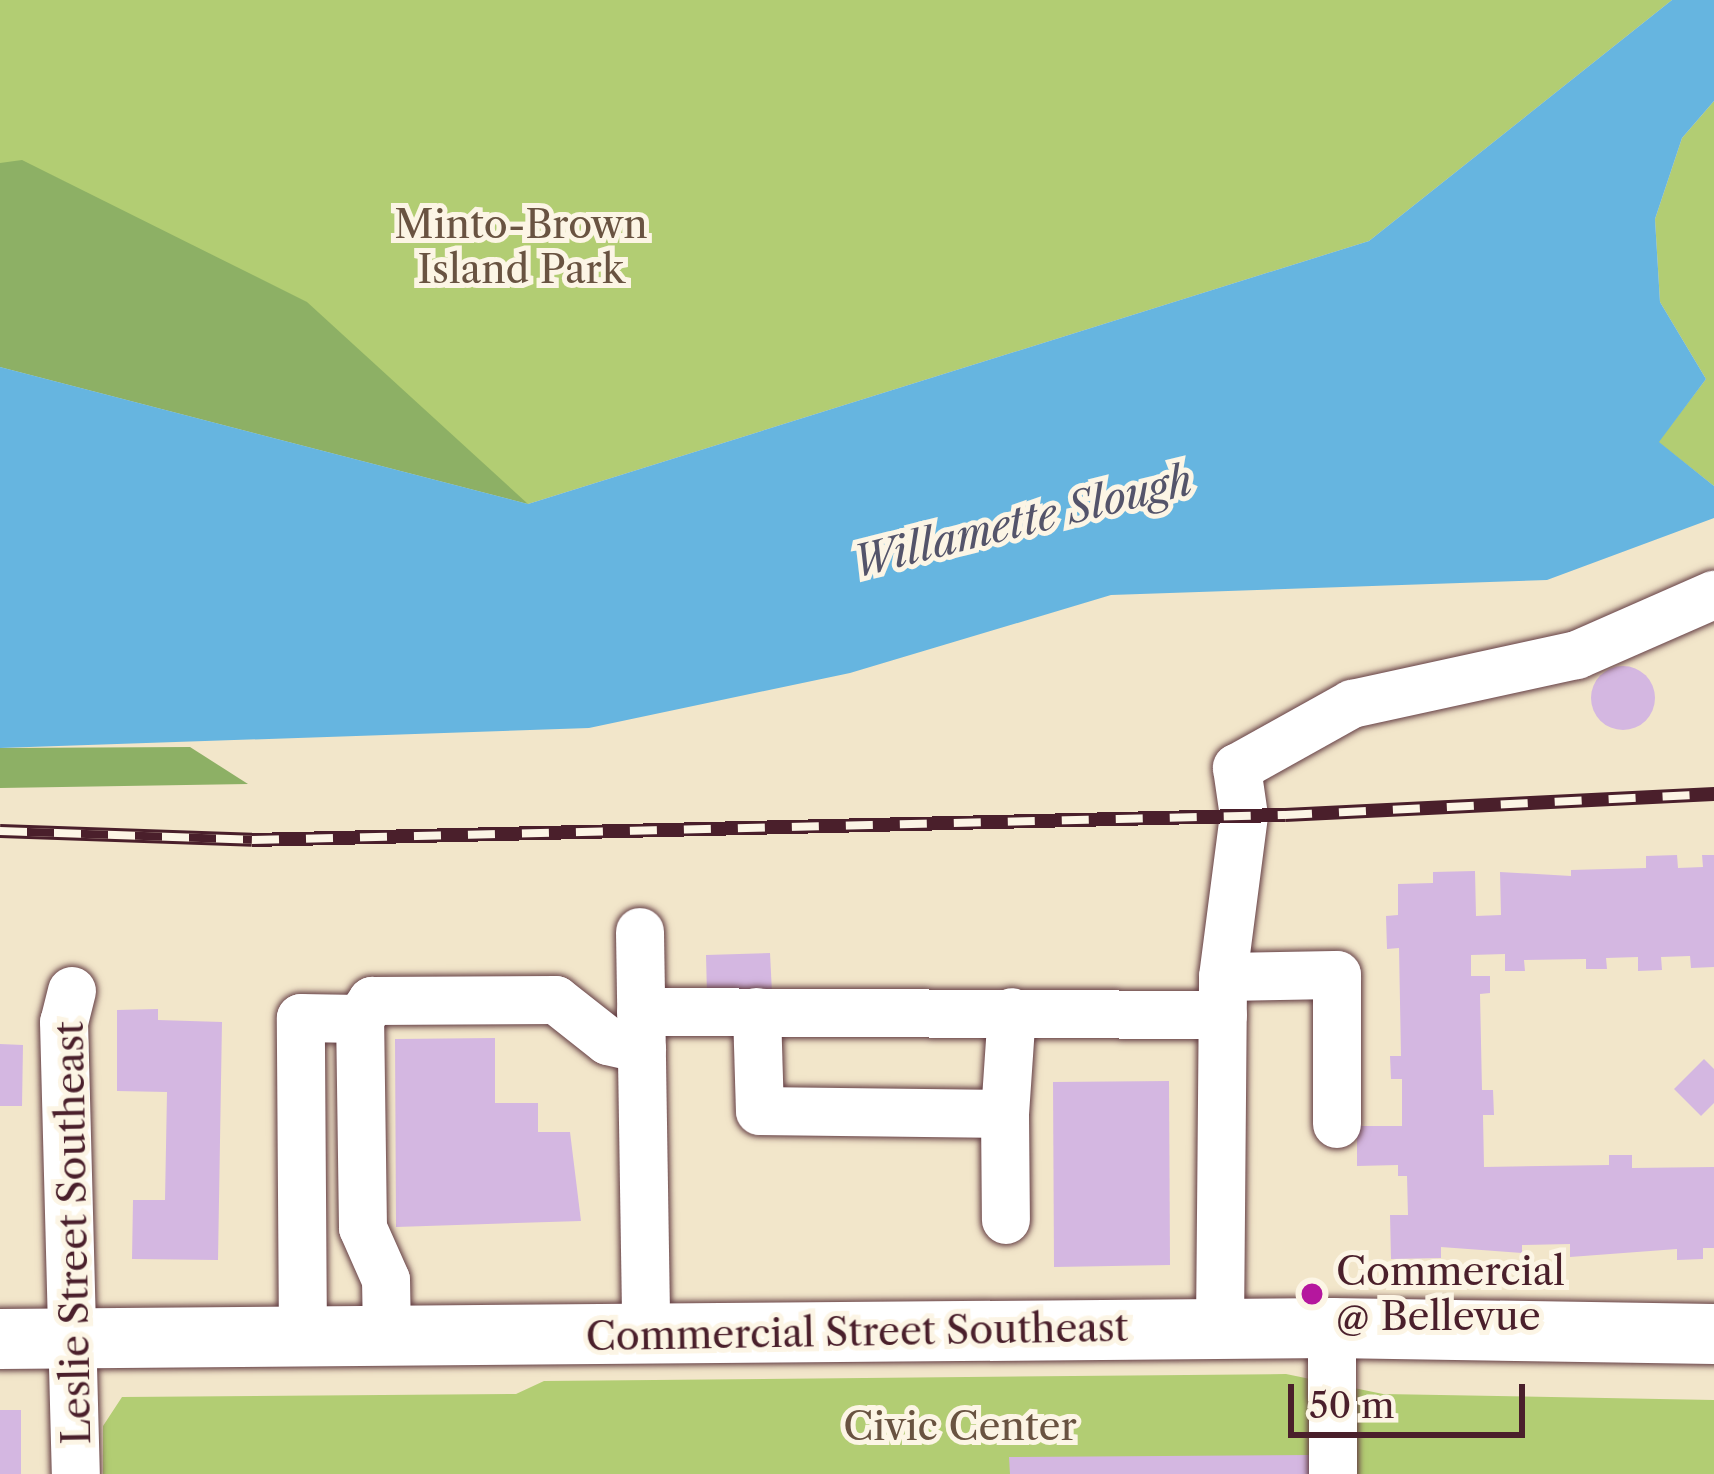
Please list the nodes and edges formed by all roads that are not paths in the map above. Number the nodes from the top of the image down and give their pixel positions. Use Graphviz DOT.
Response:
graph roads {
  1 [pos="1714,595"];
  2 [pos="640,932"];
  3 [pos="72,991"];
  4 [pos="1223,996"];
  5 [pos="757,1012"];
  6 [pos="1012,1012"];
  7 [pos="361,1019"];
  8 [pos="641,1031"];
  9 [pos="1005,1114"];
  10 [pos="1336,1124"];
  11 [pos="1006,1220"];
  12 [pos="1220,1328"];
  13 [pos="1332,1328"];
  14 [pos="646,1334"];
  15 [pos="1714,1334"];
  16 [pos="387,1336"];
  17 [pos="303,1337"];
  18 [pos="0,1340"];
  19 [pos="75,1340"];
  20 [pos="76,1474"];
  21 [pos="1333,1474"];
  1 -- 4 [label="street"];
  2 -- 8 [label="street"];
  3 -- 19 [label="street, Leslie Street Southeast"];
  4 -- 6 [label="street"];
  4 -- 10 [label="street"];
  4 -- 12 [label="street"];
  5 -- 6 [label="street"];
  5 -- 8 [label="street"];
  5 -- 9 [label="street"];
  6 -- 9 [label="street"];
  7 -- 8 [label="street"];
  7 -- 16 [label="street"];
  7 -- 17 [label="street"];
  8 -- 14 [label="street"];
  9 -- 11 [label="street"];
  12 -- 13 [label="main road, Commercial Street Southeast"];
  12 -- 14 [label="main road, Commercial Street Southeast"];
  13 -- 15 [label="main road, Commercial Street Southeast"];
  13 -- 21 [label="street"];
  14 -- 16 [label="main road, Commercial Street Southeast"];
  16 -- 17 [label="main road, Commercial Street Southeast"];
  17 -- 19 [label="main road, Commercial Street Southeast"];
  18 -- 19 [label="main road, Commercial Street Southeast"];
  19 -- 20 [label="street, Leslie Street Southeast"];
}
